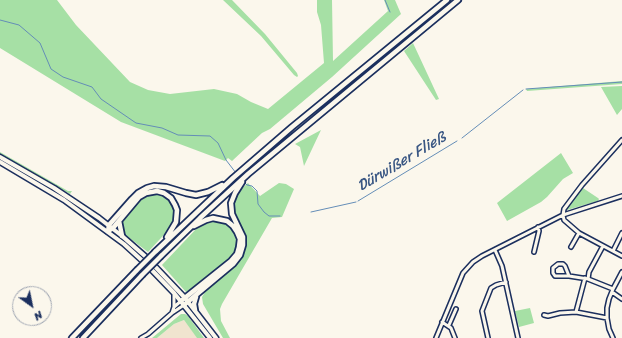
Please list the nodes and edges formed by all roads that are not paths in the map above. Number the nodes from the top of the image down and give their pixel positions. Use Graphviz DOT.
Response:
graph roads {
  1 [pos="447,0"];
  2 [pos="458,0"];
  3 [pos="622,140"];
  4 [pos="0,157"];
  5 [pos="0,162"];
  6 [pos="231,179"];
  7 [pos="239,184"];
  8 [pos="622,196"];
  9 [pos="563,215"];
  10 [pos="119,221"];
  11 [pos="111,227"];
  12 [pos="538,227"];
  13 [pos="188,229"];
  14 [pos="108,231"];
  15 [pos="579,233"];
  16 [pos="622,233"];
  17 [pos="122,236"];
  18 [pos="162,245"];
  19 [pos="603,246"];
  20 [pos="571,247"];
  21 [pos="495,250"];
  22 [pos="613,251"];
  23 [pos="534,252"];
  24 [pos="622,256"];
  25 [pos="622,272"];
  26 [pos="569,276"];
  27 [pos="587,278"];
  28 [pos="506,282"];
  29 [pos="612,290"];
  30 [pos="174,293"];
  31 [pos="196,295"];
  32 [pos="622,299"];
  33 [pos="185,301"];
  34 [pos="174,307"];
  35 [pos="456,309"];
  36 [pos="195,310"];
  37 [pos="576,312"];
  38 [pos="172,313"];
  39 [pos="544,315"];
  40 [pos="607,318"];
  41 [pos="442,322"];
  42 [pos="449,325"];
  43 [pos="72,338"];
  44 [pos="83,338"];
  45 [pos="141,338"];
  46 [pos="210,338"];
  47 [pos="216,338"];
  48 [pos="436,338"];
  49 [pos="455,338"];
  50 [pos="488,338"];
  51 [pos="518,338"];
  52 [pos="613,338"];
  1 -- 6 [label="highway"];
  2 -- 7 [label="highway"];
  3 -- 9 [label="street"];
  4 -- 11 [label="main road"];
  5 -- 14 [label="main road"];
  6 -- 11 [label="highway"];
  6 -- 18 [label="highway"];
  7 -- 13 [label="highway"];
  7 -- 31 [label="highway"];
  8 -- 9 [label="street"];
  9 -- 12 [label="street"];
  9 -- 15 [label="street"];
  10 -- 11 [label="highway"];
  10 -- 17 [label="highway"];
  10 -- 18 [label="highway"];
  11 -- 14 [label="highway"];
  11 -- 17 [label="main road"];
  12 -- 21 [label="street"];
  12 -- 23 [label="street"];
  13 -- 33 [label="highway"];
  13 -- 44 [label="highway, bridge"];
  14 -- 30 [label="main road"];
  15 -- 19 [label="street"];
  15 -- 20 [label="street"];
  16 -- 22 [label="street"];
  17 -- 33 [label="main road"];
  18 -- 43 [label="highway, bridge"];
  19 -- 22 [label="street"];
  19 -- 27 [label="street"];
  21 -- 28 [label="street"];
  21 -- 41 [label="street"];
  22 -- 24 [label="street"];
  25 -- 29 [label="street"];
  26 -- 26 [label="street"];
  26 -- 27 [label="street"];
  27 -- 29 [label="street"];
  27 -- 37 [label="street"];
  28 -- 50 [label="street"];
  28 -- 51 [label="street"];
  29 -- 32 [label="street"];
  29 -- 40 [label="street"];
  30 -- 33 [label="main road"];
  30 -- 34 [label="street"];
  31 -- 33 [label="highway"];
  31 -- 36 [label="highway"];
  33 -- 34 [label="street"];
  33 -- 36 [label="main road"];
  33 -- 38 [label="street"];
  33 -- 46 [label="main road"];
  34 -- 38 [label="street"];
  35 -- 42 [label="street"];
  36 -- 47 [label="main road"];
  37 -- 39 [label="street"];
  37 -- 40 [label="street"];
  38 -- 45 [label="street"];
  40 -- 52 [label="street"];
  41 -- 42 [label="street"];
  41 -- 48 [label="street"];
  42 -- 49 [label="street"];
}
